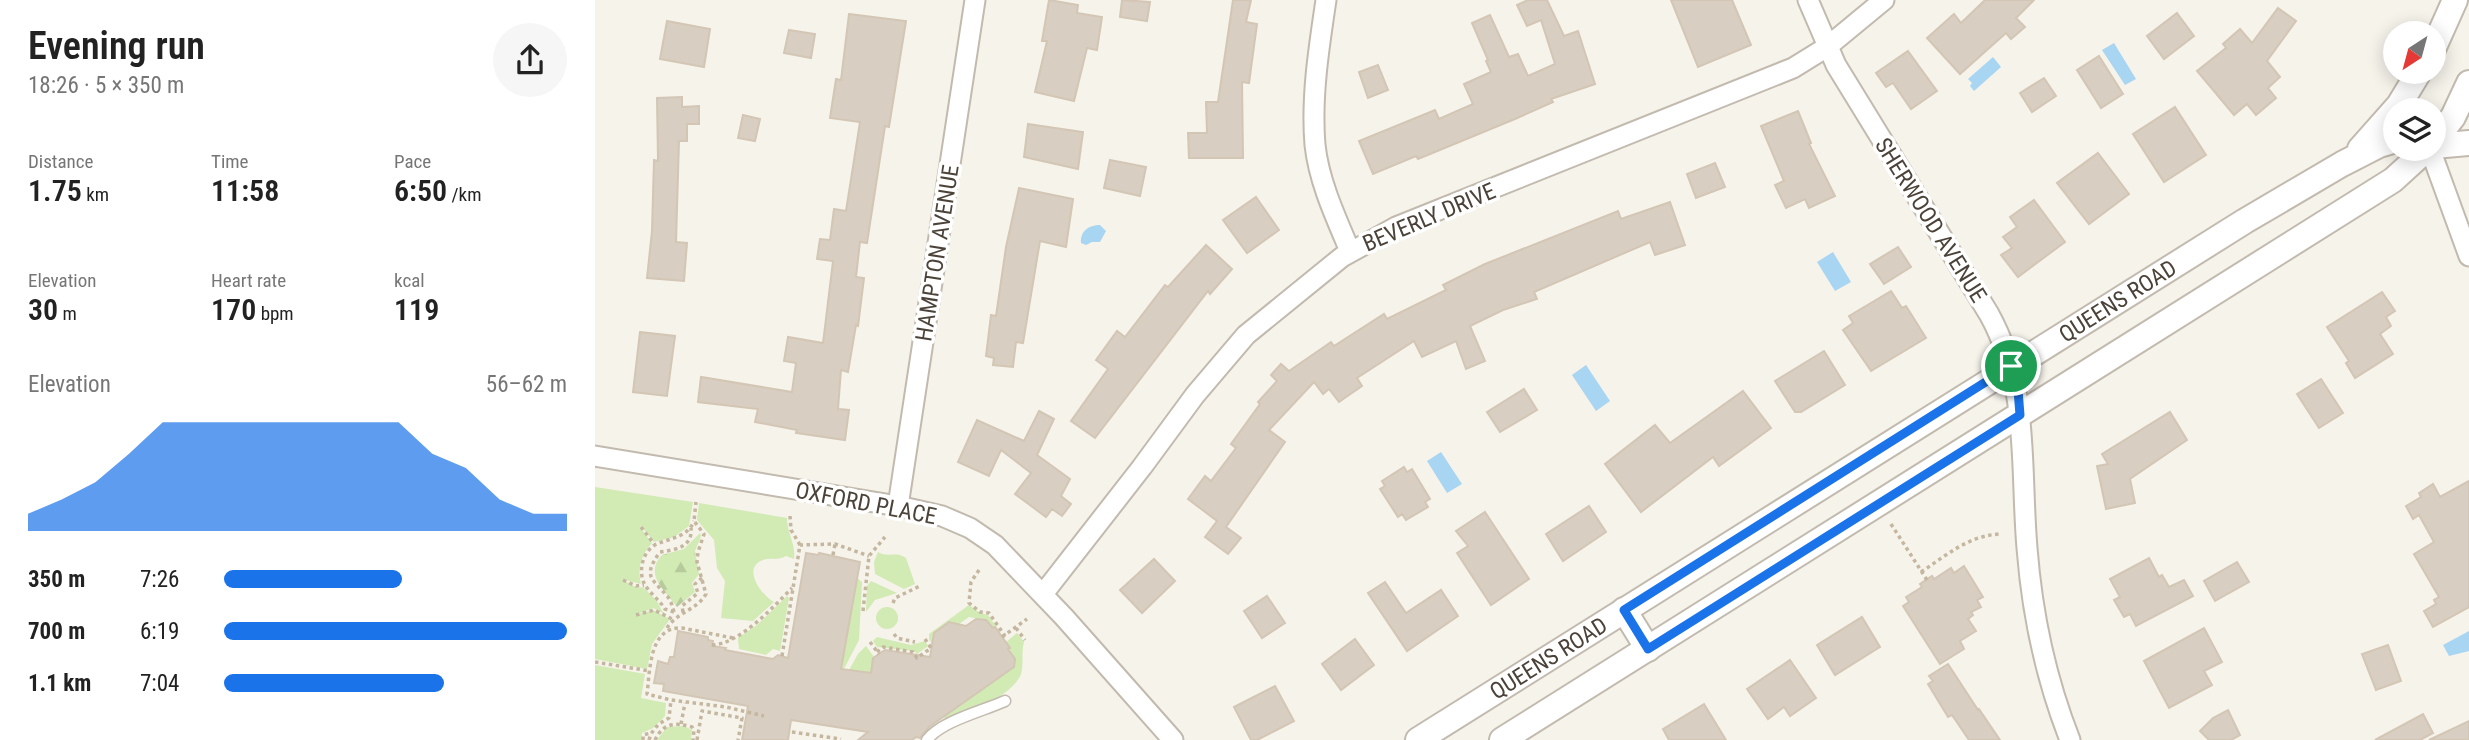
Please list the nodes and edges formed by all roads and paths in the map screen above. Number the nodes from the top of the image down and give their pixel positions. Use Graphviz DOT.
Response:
graph roads {
  1 [pos="975,0"];
  2 [pos="1326,0"];
  3 [pos="1808,0"];
  4 [pos="1884,0"];
  5 [pos="2455,0"];
  6 [pos="2446,21"];
  7 [pos="1827,47"];
  8 [pos="2469,83"];
  9 [pos="2411,84"];
  10 [pos="2446,127"];
  11 [pos="2469,142"];
  12 [pos="2383,144"];
  13 [pos="2446,144"];
  14 [pos="2414,161"];
  15 [pos="2436,161"];
  16 [pos="2342,164"];
  17 [pos="1350,251"];
  18 [pos="2469,256"];
  19 [pos="2011,366"];
  20 [pos="2020,415"];
  21 [pos="595,456"];
  22 [pos="696,502"];
  23 [pos="898,506"];
  24 [pos="790,516"];
  25 [pos="694,521"];
  26 [pos="1891,524"];
  27 [pos="641,527"];
  28 [pos="691,527"];
  29 [pos="2001,534"];
  30 [pos="885,537"];
  31 [pos="835,544"];
  32 [pos="800,545"];
  33 [pos="654,546"];
  34 [pos="660,552"];
  35 [pos="833,555"];
  36 [pos="869,556"];
  37 [pos="979,570"];
  38 [pos="1921,572"];
  39 [pos="702,578"];
  40 [pos="622,580"];
  41 [pos="1927,580"];
  42 [pos="653,582"];
  43 [pos="645,586"];
  44 [pos="793,586"];
  45 [pos="919,586"];
  46 [pos="1044,594"];
  47 [pos="893,603"];
  48 [pos="1624,610"];
  49 [pos="863,611"];
  50 [pos="684,612"];
  51 [pos="636,615"];
  52 [pos="675,616"];
  53 [pos="1027,619"];
  54 [pos="1016,628"];
  55 [pos="667,630"];
  56 [pos="894,634"];
  57 [pos="718,636"];
  58 [pos="923,636"];
  59 [pos="733,638"];
  60 [pos="1025,640"];
  61 [pos="870,642"];
  62 [pos="915,642"];
  63 [pos="1648,649"];
  64 [pos="782,656"];
  65 [pos="595,662"];
  66 [pos="650,671"];
  67 [pos="671,700"];
  68 [pos="1005,701"];
  69 [pos="685,703"];
  70 [pos="764,716"];
  71 [pos="681,724"];
  72 [pos="792,732"];
  73 [pos="651,733"];
  74 [pos="841,739"];
  75 [pos="643,740"];
  76 [pos="652,740"];
  77 [pos="695,740"];
  78 [pos="738,740"];
  79 [pos="927,740"];
  80 [pos="1173,740"];
  81 [pos="1418,740"];
  82 [pos="1503,740"];
  83 [pos="2070,740"];
  1 -- 23 [label="street, HAMPTON AVENUE"];
  2 -- 17 [label="street"];
  3 -- 7 [label="street, SHERWOOD AVENUE"];
  4 -- 7 [label="street, BEVERLY DRIVE"];
  5 -- 6 [label="street"];
  7 -- 17 [label="street, BEVERLY DRIVE"];
  7 -- 19 [label="street, SHERWOOD AVENUE"];
  8 -- 10 [label="street, QUEENS ROAD"];
  9 -- 16 [label="street"];
  11 -- 13 [label="street"];
  12 -- 16 [label="street, QUEENS ROAD"];
  14 -- 20 [label="street, QUEENS ROAD"];
  15 -- 18 [label="street"];
  16 -- 19 [label="street, QUEENS ROAD"];
  17 -- 46 [label="street, BEVERLY DRIVE"];
  19 -- 20 [label="street, SHERWOOD AVENUE"];
  19 -- 48 [label="street, QUEENS ROAD"];
  20 -- 63 [label="street, QUEENS ROAD"];
  20 -- 83 [label="street, SHERWOOD AVENUE"];
  21 -- 23 [label="street, OXFORD PLACE"];
  22 -- 25 [label="path"];
  23 -- 46 [label="street, OXFORD PLACE"];
  24 -- 32 [label="path"];
  25 -- 28 [label="path"];
  25 -- 39 [label="path"];
  26 -- 38 [label="path"];
  27 -- 33 [label="path"];
  28 -- 33 [label="path"];
  28 -- 34 [label="path"];
  29 -- 38 [label="path"];
  30 -- 36 [label="path"];
  31 -- 32 [label="path"];
  31 -- 35 [label="path"];
  31 -- 36 [label="path"];
  32 -- 44 [label="path"];
  33 -- 34 [label="path"];
  33 -- 43 [label="path"];
  34 -- 42 [label="path"];
  36 -- 49 [label="path"];
  37 -- 54 [label="path"];
  38 -- 41 [label="path"];
  39 -- 50 [label="path"];
  39 -- 50 [label="path"];
  40 -- 43 [label="path"];
  42 -- 43 [label="path"];
  42 -- 52 [label="path"];
  43 -- 52 [label="path"];
  44 -- 59 [label="path"];
  44 -- 64 [label="path"];
  45 -- 47 [label="path"];
  46 -- 80 [label="street, OXFORD PLACE"];
  48 -- 63 [label="street"];
  48 -- 81 [label="street, QUEENS ROAD"];
  50 -- 52 [label="path"];
  51 -- 52 [label="path"];
  52 -- 55 [label="path"];
  53 -- 54 [label="path"];
  54 -- 60 [label="path"];
  55 -- 57 [label="path"];
  55 -- 66 [label="path"];
  56 -- 62 [label="path"];
  57 -- 59 [label="path"];
  57 -- 59 [label="path"];
  58 -- 61 [label="path"];
  63 -- 82 [label="street, QUEENS ROAD"];
  65 -- 66 [label="path"];
  66 -- 67 [label="path"];
  67 -- 69 [label="path"];
  67 -- 73 [label="path"];
  68 -- 79 [label="lane"];
  69 -- 70 [label="path"];
  69 -- 71 [label="path"];
  71 -- 76 [label="path"];
  71 -- 77 [label="path"];
  72 -- 74 [label="path"];
  73 -- 75 [label="path"];
  73 -- 76 [label="path"];
  77 -- 78 [label="path"];
}
